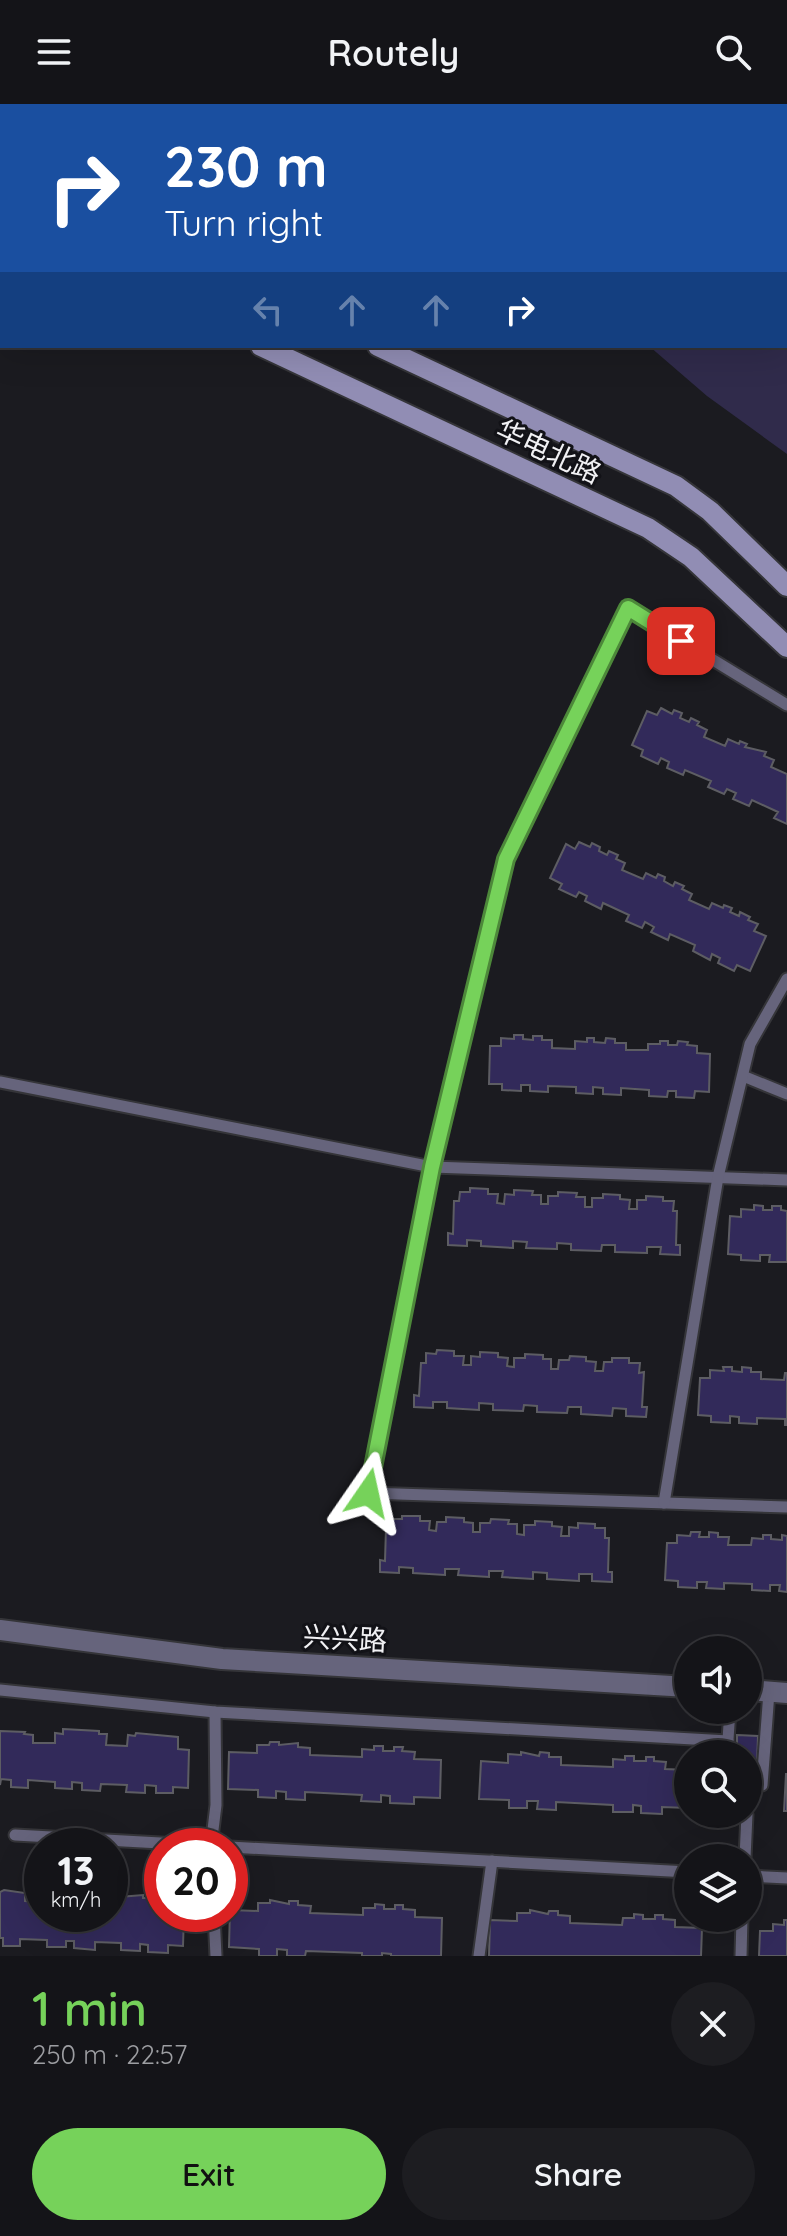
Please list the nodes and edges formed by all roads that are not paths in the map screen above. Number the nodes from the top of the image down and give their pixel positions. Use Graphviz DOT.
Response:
graph roads {
  1 [pos="265,348"];
  2 [pos="382,348"];
  3 [pos="787,586"];
  4 [pos="787,647"];
  5 [pos="787,705"];
  6 [pos="787,979"];
  7 [pos="743,1076"];
  8 [pos="0,1082"];
  9 [pos="787,1094"];
  10 [pos="432,1167"];
  11 [pos="718,1177"];
  12 [pos="787,1180"];
  13 [pos="664,1503"];
  14 [pos="787,1507"];
  15 [pos="0,1630"];
  16 [pos="674,1686"];
  17 [pos="0,1690"];
  18 [pos="768,1692"];
  19 [pos="215,1712"];
  20 [pos="710,1740"];
  21 [pos="762,1785"];
  22 [pos="214,1828"];
  23 [pos="15,1835"];
  24 [pos="144,1842"];
  25 [pos="248,1848"];
  26 [pos="492,1861"];
  27 [pos="674,1871"];
  28 [pos="762,1877"];
  29 [pos="787,1878"];
  30 [pos="215,1932"];
  31 [pos="742,1932"];
  32 [pos="216,1956"];
  33 [pos="479,1956"];
  34 [pos="741,1956"];
  1 -- 4 [label="main road, 华电北路"];
  2 -- 3 [label="main road, 华电北路"];
  5 -- 10 [label="lane"];
  6 -- 7 [label="lane"];
  7 -- 9 [label="lane"];
  7 -- 11 [label="lane"];
  8 -- 10 [label="lane"];
  10 -- 11 [label="lane"];
  10 -- 13 [label="lane"];
  11 -- 12 [label="lane"];
  11 -- 13 [label="lane"];
  13 -- 14 [label="lane"];
  15 -- 16 [label="street, 兴兴路"];
  17 -- 19 [label="lane"];
  18 -- 21 [label="lane"];
  19 -- 20 [label="lane"];
  19 -- 22 [label="lane"];
  23 -- 24 [label="lane"];
  25 -- 26 [label="lane"];
  26 -- 27 [label="lane"];
  26 -- 33 [label="lane"];
  28 -- 29 [label="lane"];
  30 -- 32 [label="lane"];
  31 -- 34 [label="lane"];
}
